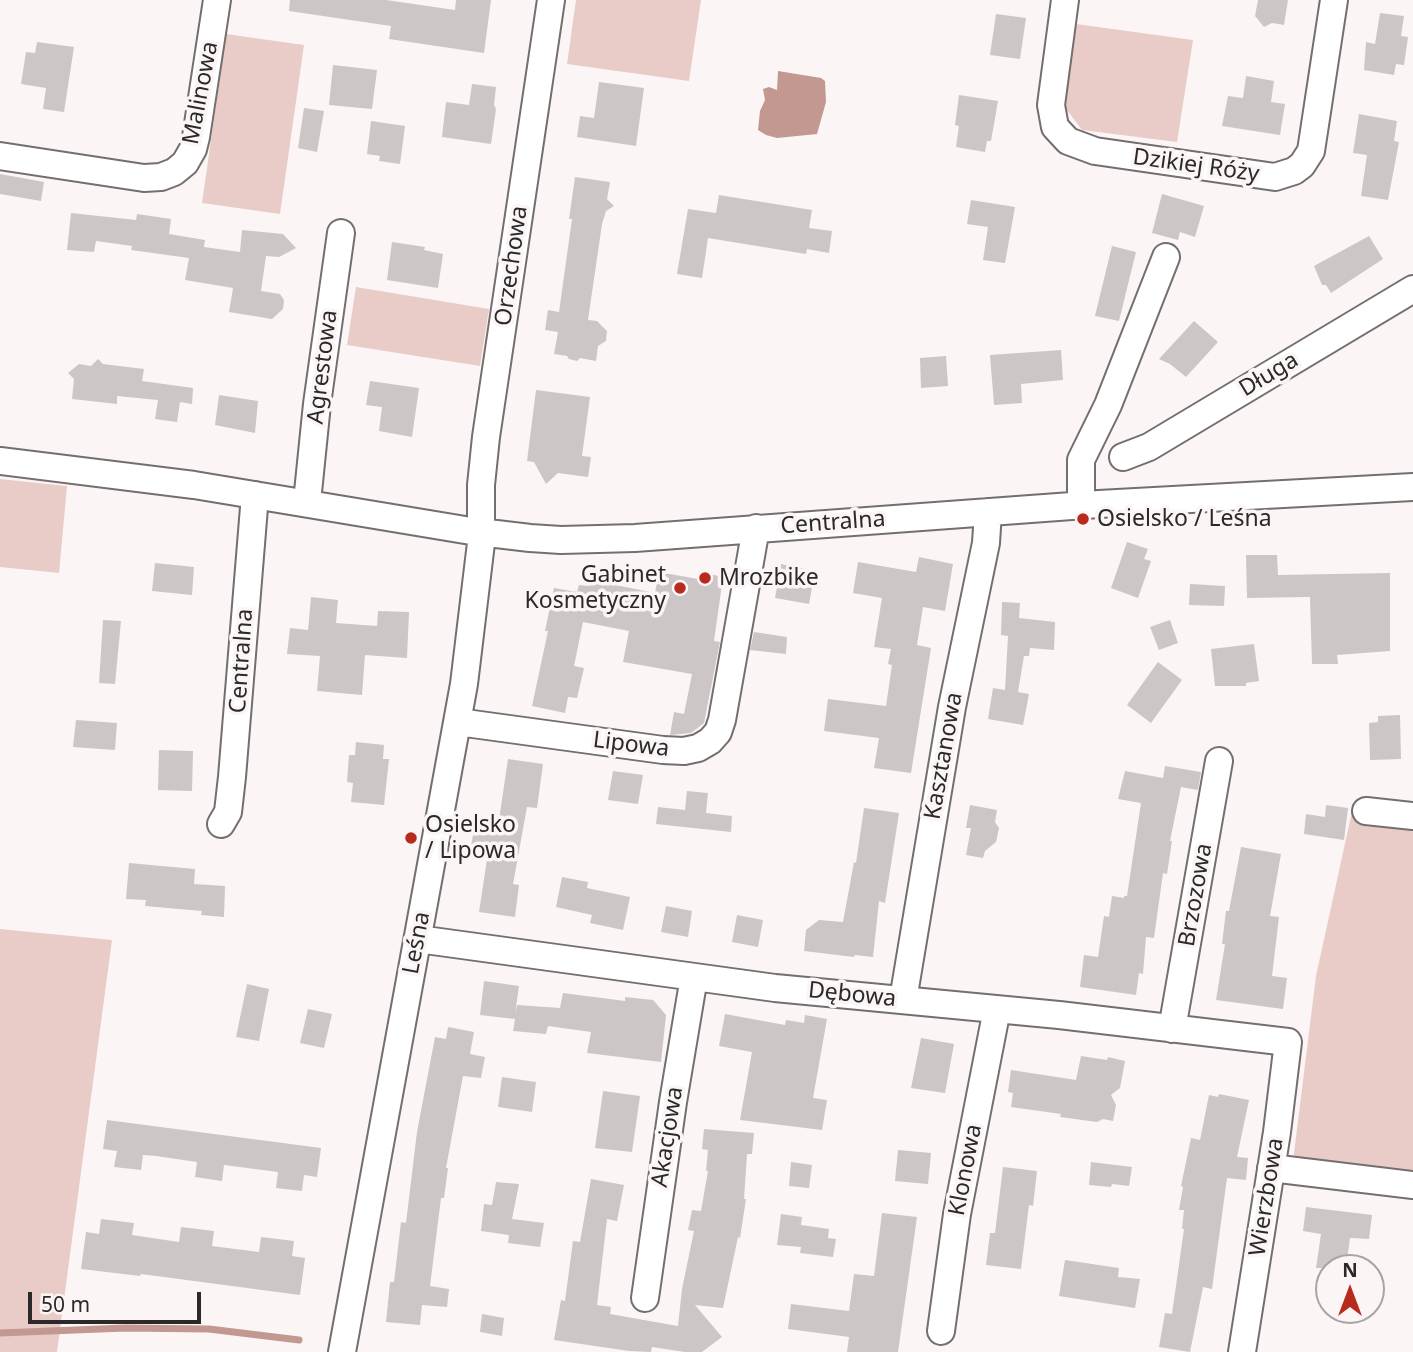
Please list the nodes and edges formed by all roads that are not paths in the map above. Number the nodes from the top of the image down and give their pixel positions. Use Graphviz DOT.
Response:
graph roads {
  1 [pos="217,0"];
  2 [pos="551,0"];
  3 [pos="1065,0"];
  4 [pos="1334,0"];
  5 [pos="0,156"];
  6 [pos="341,233"];
  7 [pos="1166,257"];
  8 [pos="1413,289"];
  9 [pos="1123,457"];
  10 [pos="0,461"];
  11 [pos="1413,486"];
  12 [pos="255,495"];
  13 [pos="307,502"];
  14 [pos="1081,505"];
  15 [pos="988,512"];
  16 [pos="756,528"];
  17 [pos="481,532"];
  18 [pos="458,722"];
  19 [pos="1219,761"];
  20 [pos="1366,811"];
  21 [pos="1413,816"];
  22 [pos="221,824"];
  23 [pos="418,939"];
  24 [pos="694,977"];
  25 [pos="903,1000"];
  26 [pos="997,1009"];
  27 [pos="1172,1029"];
  28 [pos="1288,1042"];
  29 [pos="1271,1168"];
  30 [pos="1413,1185"];
  31 [pos="645,1298"];
  32 [pos="941,1331"];
  33 [pos="342,1352"];
  34 [pos="1242,1352"];
  1 -- 5 [label="street, Malinowa"];
  2 -- 17 [label="street, Orzechowa"];
  3 -- 4 [label="street, Dzikiej Róży"];
  6 -- 13 [label="street, Agrestowa"];
  7 -- 14 [label="street"];
  8 -- 9 [label="street, Długa"];
  10 -- 12 [label="street, Centralna"];
  11 -- 14 [label="street, Centralna"];
  12 -- 13 [label="street, Centralna"];
  12 -- 22 [label="street, Centralna"];
  13 -- 17 [label="street, Centralna"];
  14 -- 15 [label="street, Centralna"];
  15 -- 16 [label="street, Centralna"];
  15 -- 25 [label="street, Kasztanowa"];
  16 -- 17 [label="street, Centralna"];
  16 -- 18 [label="street, Lipowa"];
  17 -- 18 [label="street, Leśna"];
  18 -- 23 [label="street, Leśna"];
  19 -- 27 [label="street, Brzozowa"];
  20 -- 21 [label="street"];
  23 -- 24 [label="street, Dębowa"];
  23 -- 33 [label="street, Leśna"];
  24 -- 25 [label="street, Dębowa"];
  24 -- 31 [label="street, Akacjowa"];
  25 -- 26 [label="street, Dębowa"];
  26 -- 27 [label="street, Dębowa"];
  26 -- 32 [label="street, Klonowa"];
  27 -- 28 [label="street, Dębowa"];
  28 -- 29 [label="street, Wierzbowa"];
  29 -- 30 [label="street"];
  29 -- 34 [label="street, Wierzbowa"];
}
